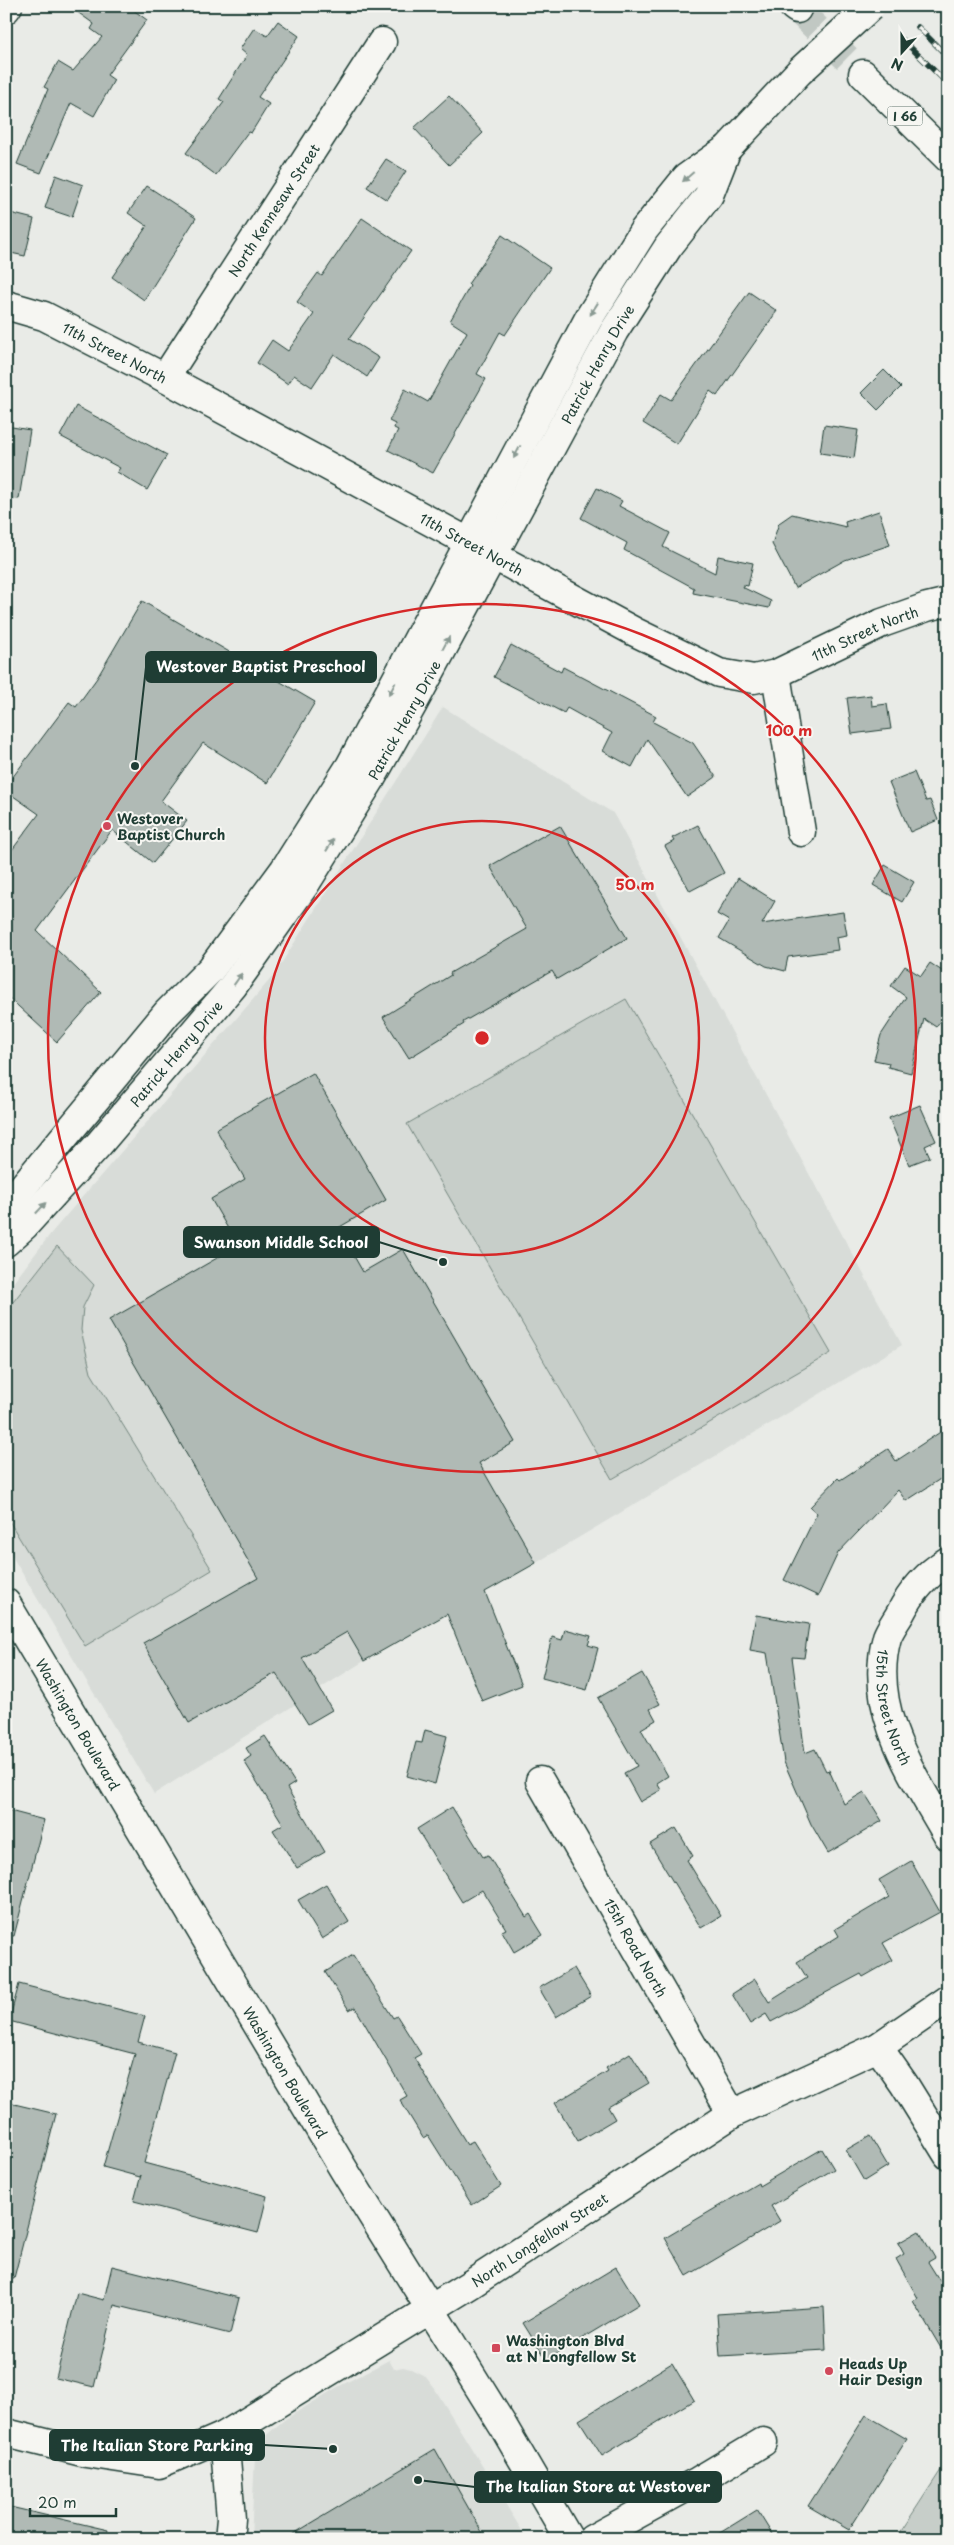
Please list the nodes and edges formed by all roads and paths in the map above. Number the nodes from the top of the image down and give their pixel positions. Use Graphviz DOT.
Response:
graph roads {
  1 [pos="870,6"];
  2 [pos="382,42"];
  3 [pos="863,74"];
  4 [pos="727,149"];
  5 [pos="948,158"];
  6 [pos="6,305"];
  7 [pos="165,378"];
  8 [pos="469,541"];
  9 [pos="493,554"];
  10 [pos="948,602"];
  11 [pos="776,674"];
  12 [pos="801,832"];
  13 [pos="6,1206"];
  14 [pos="6,1242"];
  15 [pos="948,1561"];
  16 [pos="6,1603"];
  17 [pos="540,1781"];
  18 [pos="948,1836"];
  19 [pos="948,2000"];
  20 [pos="878,2046"];
  21 [pos="732,2114"];
  22 [pos="948,2155"];
  23 [pos="429,2309"];
  24 [pos="6,2433"];
  25 [pos="224,2436"];
  26 [pos="763,2442"];
  27 [pos="229,2539"];
  28 [pos="569,2539"];
  29 [pos="592,2539"];
  1 -- 4 [label="main road, Patrick Henry Drive, bridge"];
  2 -- 7 [label="main road, North Kennesaw Street"];
  3 -- 5 [label="main road, I 66"];
  4 -- 8 [label="main road, Patrick Henry Drive, one-way"];
  4 -- 9 [label="main road, Patrick Henry Drive"];
  6 -- 7 [label="main road, 11th Street North"];
  7 -- 8 [label="main road, 11th Street North"];
  8 -- 9 [label="main road, 11th Street North"];
  8 -- 13 [label="main road, Patrick Henry Drive, one-way"];
  9 -- 11 [label="main road, 11th Street North"];
  14 -- 9 [label="main road, Patrick Henry Drive, one-way"];
  10 -- 11 [label="main road, 11th Street North"];
  11 -- 12 [label="main road"];
  15 -- 18 [label="main road, 15th Street North"];
  16 -- 23 [label="main road, Washington Boulevard"];
  17 -- 21 [label="main road, 15th Road North"];
  19 -- 20 [label="main road, North Longfellow Street"];
  20 -- 21 [label="main road, North Longfellow Street"];
  20 -- 22 [label="main road"];
  21 -- 23 [label="main road, North Longfellow Street"];
  23 -- 25 [label="main road, North Longfellow Street"];
  23 -- 28 [label="main road, Washington Boulevard"];
  24 -- 25 [label="main road, North Longfellow Street"];
  25 -- 27 [label="main road"];
  26 -- 29 [label="main road"];
}
